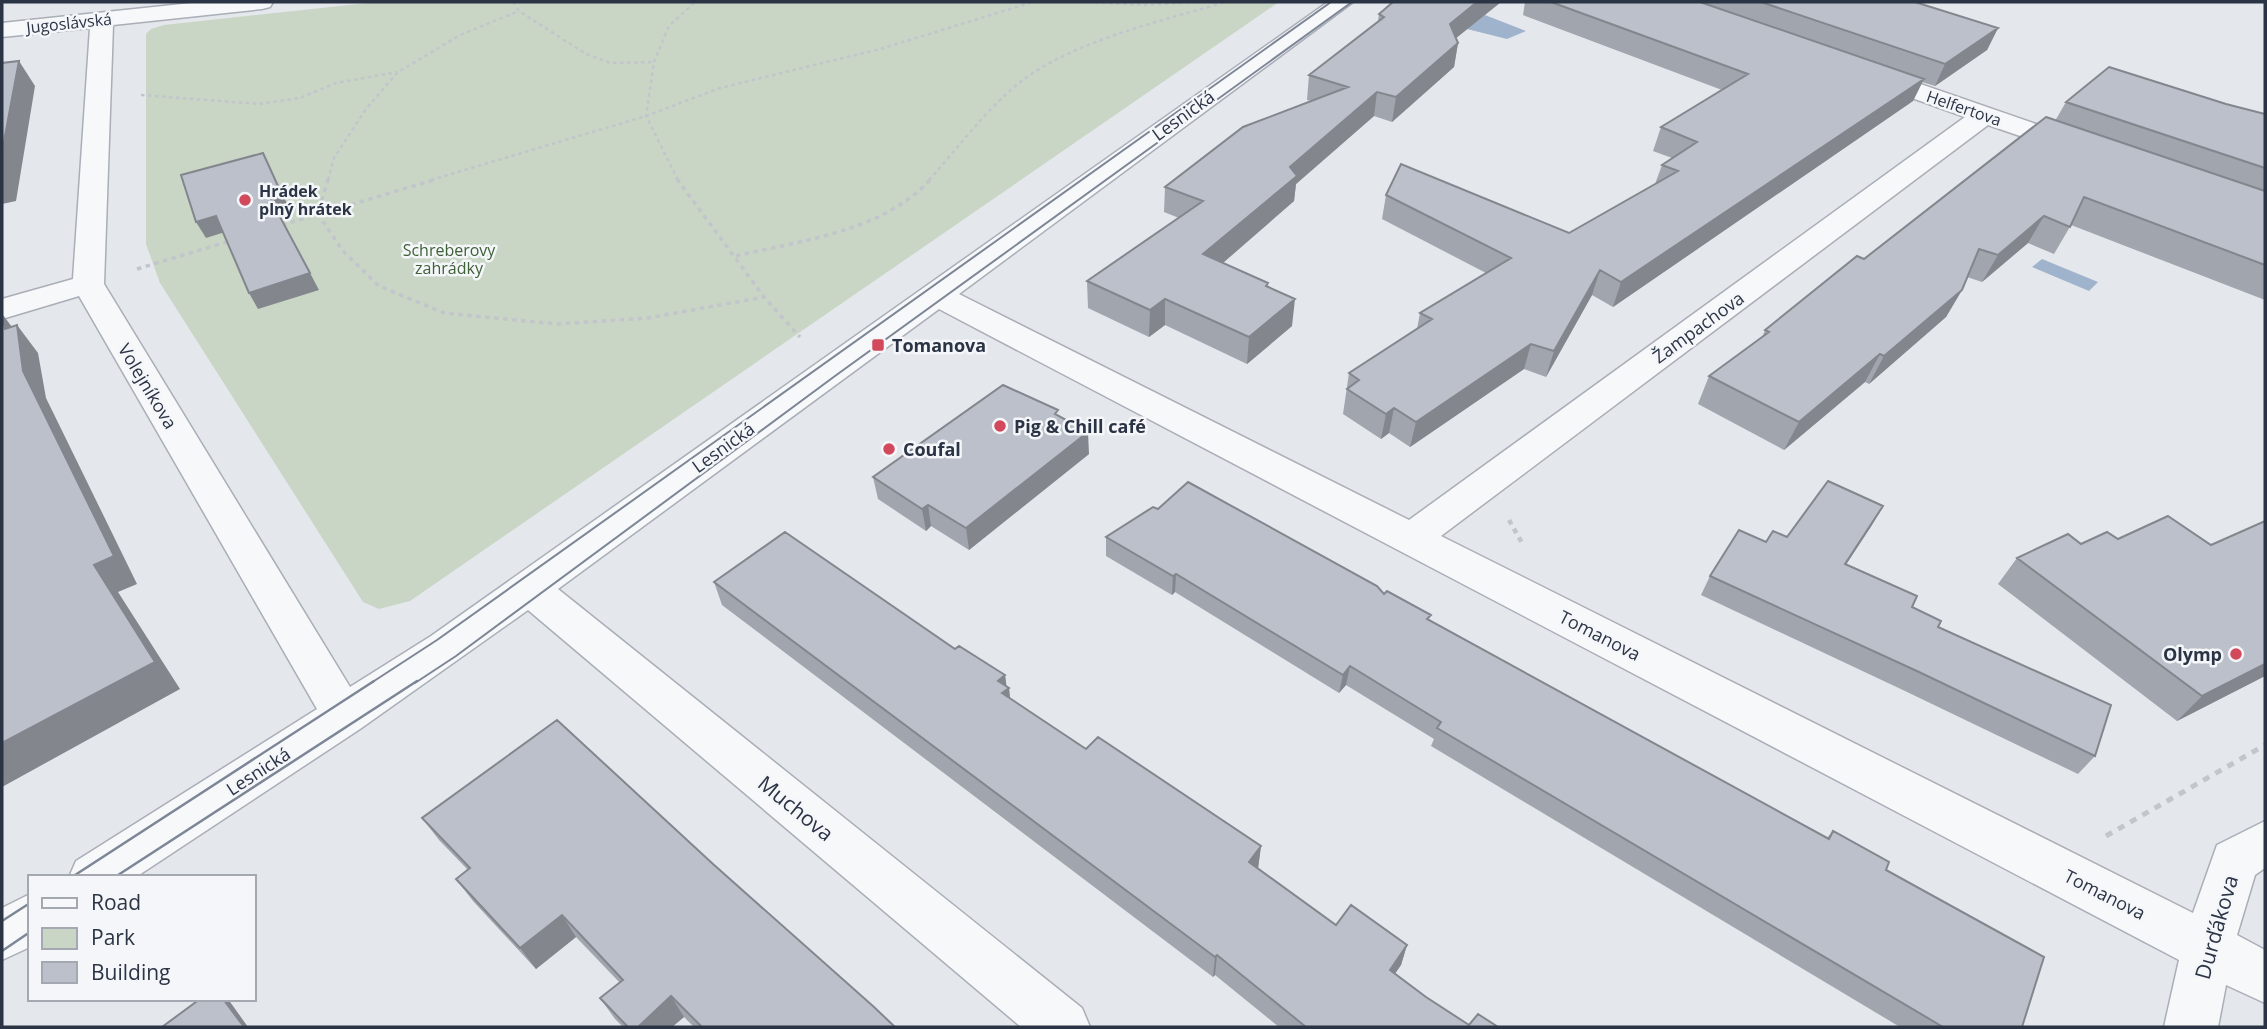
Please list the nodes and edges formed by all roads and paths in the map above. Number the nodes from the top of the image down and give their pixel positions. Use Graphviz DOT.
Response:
graph roads {
  1 [pos="262,2"];
  2 [pos="513,2"];
  3 [pos="695,2"];
  4 [pos="1033,2"];
  5 [pos="1081,2"];
  6 [pos="1198,2"];
  7 [pos="1226,2"];
  8 [pos="1342,2"];
  9 [pos="519,11"];
  10 [pos="102,20"];
  11 [pos="2,30"];
  12 [pos="654,62"];
  13 [pos="1843,65"];
  14 [pos="398,72"];
  15 [pos="133,94"];
  16 [pos="1985,115"];
  17 [pos="646,116"];
  18 [pos="2100,156"];
  19 [pos="318,214"];
  20 [pos="279,226"];
  21 [pos="240,238"];
  22 [pos="736,256"];
  23 [pos="137,269"];
  24 [pos="88,284"];
  25 [pos="935,294"];
  26 [pos="764,297"];
  27 [pos="2,309"];
  28 [pos="801,338"];
  29 [pos="1506,513"];
  30 [pos="1411,538"];
  31 [pos="1526,550"];
  32 [pos="529,588"];
  33 [pos="344,716"];
  34 [pos="2265,745"];
  35 [pos="2103,838"];
  36 [pos="2265,843"];
  37 [pos="97,875"];
  38 [pos="28,919"];
  39 [pos="2,936"];
  40 [pos="2208,946"];
  41 [pos="2265,976"];
  42 [pos="1063,1027"];
  43 [pos="2191,1027"];
  1 -- 10 [label="street, Jugoslávská"];
  2 -- 9 [label="path"];
  3 -- 12 [label="path"];
  4 -- 17 [label="path"];
  5 -- 6 [label="path"];
  7 -- 22 [label="path"];
  8 -- 25 [label="street, Lesnická"];
  9 -- 12 [label="path"];
  9 -- 14 [label="path"];
  10 -- 11 [label="street, Jugoslávská"];
  10 -- 24 [label="street"];
  12 -- 17 [label="path"];
  13 -- 16 [label="street, Helfertova"];
  14 -- 15 [label="path"];
  14 -- 19 [label="path"];
  16 -- 18 [label="street, Helfertova"];
  16 -- 30 [label="street, Žampachova"];
  17 -- 19 [label="path"];
  17 -- 22 [label="path"];
  19 -- 20 [label="path"];
  19 -- 26 [label="path"];
  21 -- 23 [label="path"];
  22 -- 26 [label="path"];
  24 -- 27 [label="street"];
  24 -- 33 [label="street, Volejníkova"];
  25 -- 30 [label="street, Tomanova"];
  25 -- 32 [label="street, Lesnická"];
  26 -- 28 [label="path"];
  29 -- 31 [label="path"];
  30 -- 40 [label="street, Tomanova"];
  32 -- 33 [label="street, Lesnická"];
  32 -- 42 [label="street, Muchova"];
  33 -- 37 [label="street, Lesnická"];
  34 -- 35 [label="path"];
  36 -- 40 [label="street, Durďákova"];
  38 -- 39 [label="street"];
  40 -- 41 [label="street, Tomanova"];
  40 -- 43 [label="street, Durďákova"];
}
